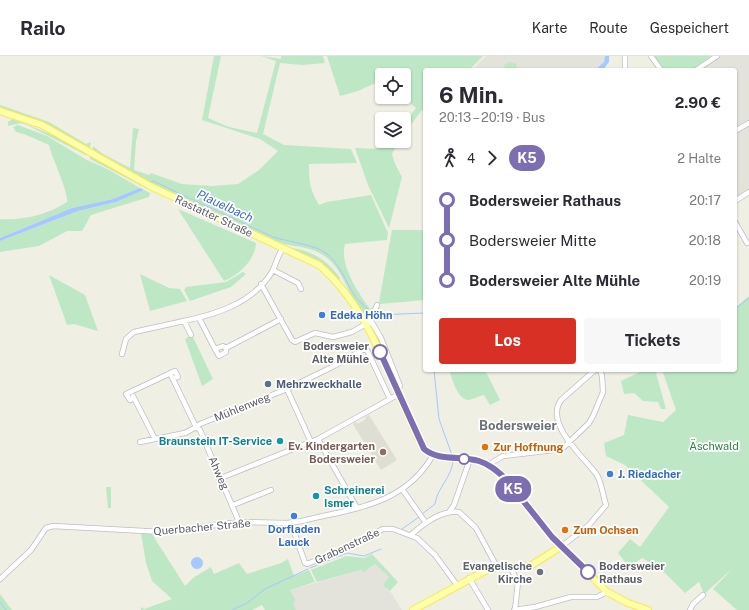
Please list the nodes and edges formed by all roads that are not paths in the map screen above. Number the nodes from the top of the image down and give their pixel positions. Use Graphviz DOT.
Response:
graph roads {
  1 [pos="625,56"];
  2 [pos="651,56"];
  3 [pos="717,56"];
  4 [pos="625,68"];
  5 [pos="660,68"];
  6 [pos="699,68"];
  7 [pos="0,111"];
  8 [pos="749,123"];
  9 [pos="737,130"];
  10 [pos="749,192"];
  11 [pos="737,200"];
  12 [pos="737,226"];
  13 [pos="747,243"];
  14 [pos="283,248"];
  15 [pos="273,270"];
  16 [pos="261,284"];
  17 [pos="301,289"];
  18 [pos="377,305"];
  19 [pos="199,318"];
  20 [pos="281,319"];
  21 [pos="370,321"];
  22 [pos="184,322"];
  23 [pos="191,335"];
  24 [pos="226,348"];
  25 [pos="215,349"];
  26 [pos="122,354"];
  27 [pos="592,372"];
  28 [pos="601,372"];
  29 [pos="288,389"];
  30 [pos="397,391"];
  31 [pos="390,399"];
  32 [pos="196,427"];
  33 [pos="155,439"];
  34 [pos="318,439"];
  35 [pos="140,442"];
  36 [pos="311,442"];
  37 [pos="568,442"];
  38 [pos="433,455"];
  39 [pos="470,459"];
  40 [pos="488,465"];
  41 [pos="222,478"];
  42 [pos="402,489"];
  43 [pos="271,490"];
  44 [pos="233,505"];
  45 [pos="454,505"];
  46 [pos="356,508"];
  47 [pos="449,512"];
  48 [pos="459,512"];
  49 [pos="239,522"];
  50 [pos="291,523"];
  51 [pos="426,523"];
  52 [pos="411,535"];
  53 [pos="562,546"];
  54 [pos="497,567"];
  55 [pos="510,567"];
  56 [pos="470,578"];
  57 [pos="0,579"];
  58 [pos="457,585"];
  59 [pos="607,592"];
  60 [pos="703,595"];
  61 [pos="413,610"];
  62 [pos="488,610"];
  63 [pos="515,610"];
  64 [pos="648,610"];
  65 [pos="690,610"];
  1 -- 4 [label="street"];
  2 -- 5 [label="street"];
  3 -- 6 [label="street"];
  7 -- 14 [label="main road, Rastatter Straße"];
  8 -- 9 [label="street"];
  10 -- 11 [label="street"];
  12 -- 13 [label="street"];
  14 -- 15 [label="street"];
  14 -- 21 [label="main road, Rastatter Straße"];
  15 -- 16 [label="street"];
  15 -- 17 [label="street"];
  16 -- 19 [label="street"];
  16 -- 20 [label="street"];
  18 -- 21 [label="street"];
  19 -- 22 [label="street"];
  19 -- 25 [label="street"];
  20 -- 21 [label="street"];
  20 -- 24 [label="street"];
  21 -- 30 [label="main road, Rastatter Straße"];
  22 -- 23 [label="street"];
  22 -- 26 [label="street"];
  24 -- 25 [label="street"];
  24 -- 25 [label="street"];
  27 -- 37 [label="street"];
  28 -- 37 [label="street"];
  29 -- 31 [label="street, Mühlenweg"];
  29 -- 32 [label="street, Mühlenweg"];
  29 -- 36 [label="street"];
  30 -- 31 [label="street"];
  30 -- 38 [label="main road, Rastatter Straße"];
  31 -- 34 [label="street"];
  32 -- 33 [label="street, Mühlenweg"];
  32 -- 33 [label="street, Ahweg"];
  32 -- 41 [label="street, Ahweg"];
  33 -- 35 [label="street, Mühlenweg"];
  34 -- 36 [label="street"];
  34 -- 46 [label="street"];
  36 -- 41 [label="street"];
  37 -- 40 [label="street"];
  37 -- 53 [label="street"];
  38 -- 39 [label="main road"];
  38 -- 42 [label="street, Querbacher Straße"];
  39 -- 40 [label="main road"];
  39 -- 45 [label="street"];
  40 -- 53 [label="main road"];
  41 -- 44 [label="street, Ahweg"];
  42 -- 46 [label="street, Querbacher Straße"];
  42 -- 51 [label="street"];
  43 -- 44 [label="street"];
  44 -- 49 [label="street, Ahweg"];
  45 -- 47 [label="street"];
  45 -- 48 [label="street"];
  46 -- 50 [label="street, Querbacher Straße"];
  47 -- 48 [label="street"];
  47 -- 51 [label="street"];
  48 -- 54 [label="street"];
  49 -- 50 [label="street, Querbacher Straße"];
  49 -- 57 [label="street, Querbacher Straße"];
  50 -- 52 [label="street, Grabenstraße"];
  51 -- 52 [label="street"];
  52 -- 58 [label="street, Grabenstraße"];
  53 -- 55 [label="main road"];
  53 -- 59 [label="main road"];
  54 -- 55 [label="main road"];
  54 -- 56 [label="main road"];
  55 -- 63 [label="street"];
  56 -- 58 [label="main road"];
  56 -- 62 [label="street"];
  58 -- 61 [label="main road"];
  59 -- 63 [label="street"];
  59 -- 64 [label="main road"];
  60 -- 65 [label="street"];
}
